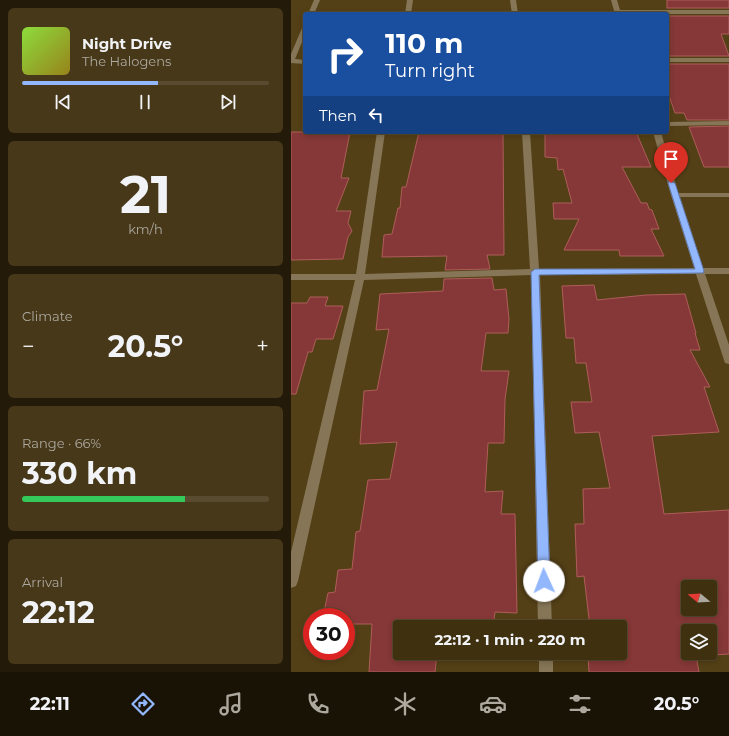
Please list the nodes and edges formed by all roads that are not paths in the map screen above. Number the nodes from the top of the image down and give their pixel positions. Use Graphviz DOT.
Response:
graph roads {
  1 [pos="317,0"];
  2 [pos="410,0"];
  3 [pos="513,0"];
  4 [pos="613,0"];
  5 [pos="312,12"];
  6 [pos="408,12"];
  7 [pos="515,12"];
  8 [pos="618,12"];
  9 [pos="729,12"];
  10 [pos="669,13"];
  11 [pos="303,33"];
  12 [pos="669,60"];
  13 [pos="729,60"];
  14 [pos="291,61"];
  15 [pos="303,62"];
  16 [pos="729,123"];
  17 [pos="669,124"];
  18 [pos="381,134"];
  19 [pos="526,134"];
  20 [pos="658,134"];
  21 [pos="675,195"];
  22 [pos="729,195"];
  23 [pos="700,271"];
  24 [pos="729,271"];
  25 [pos="535,272"];
  26 [pos="291,277"];
  27 [pos="361,277"];
  28 [pos="729,360"];
  29 [pos="291,581"];
  30 [pos="545,620"];
  31 [pos="546,660"];
  32 [pos="547,672"];
  1 -- 5 [label="street"];
  2 -- 6 [label="street"];
  3 -- 7 [label="street"];
  4 -- 8 [label="street"];
  9 -- 10 [label="street"];
  11 -- 14 [label="street"];
  12 -- 13 [label="street"];
  14 -- 15 [label="street"];
  16 -- 17 [label="street"];
  18 -- 27 [label="street"];
  19 -- 25 [label="street"];
  20 -- 21 [label="street"];
  21 -- 22 [label="street"];
  21 -- 23 [label="street"];
  23 -- 24 [label="street"];
  23 -- 25 [label="street"];
  23 -- 28 [label="street"];
  25 -- 27 [label="street"];
  25 -- 30 [label="street"];
  26 -- 27 [label="street"];
  27 -- 29 [label="street"];
  31 -- 32 [label="street"];
}
